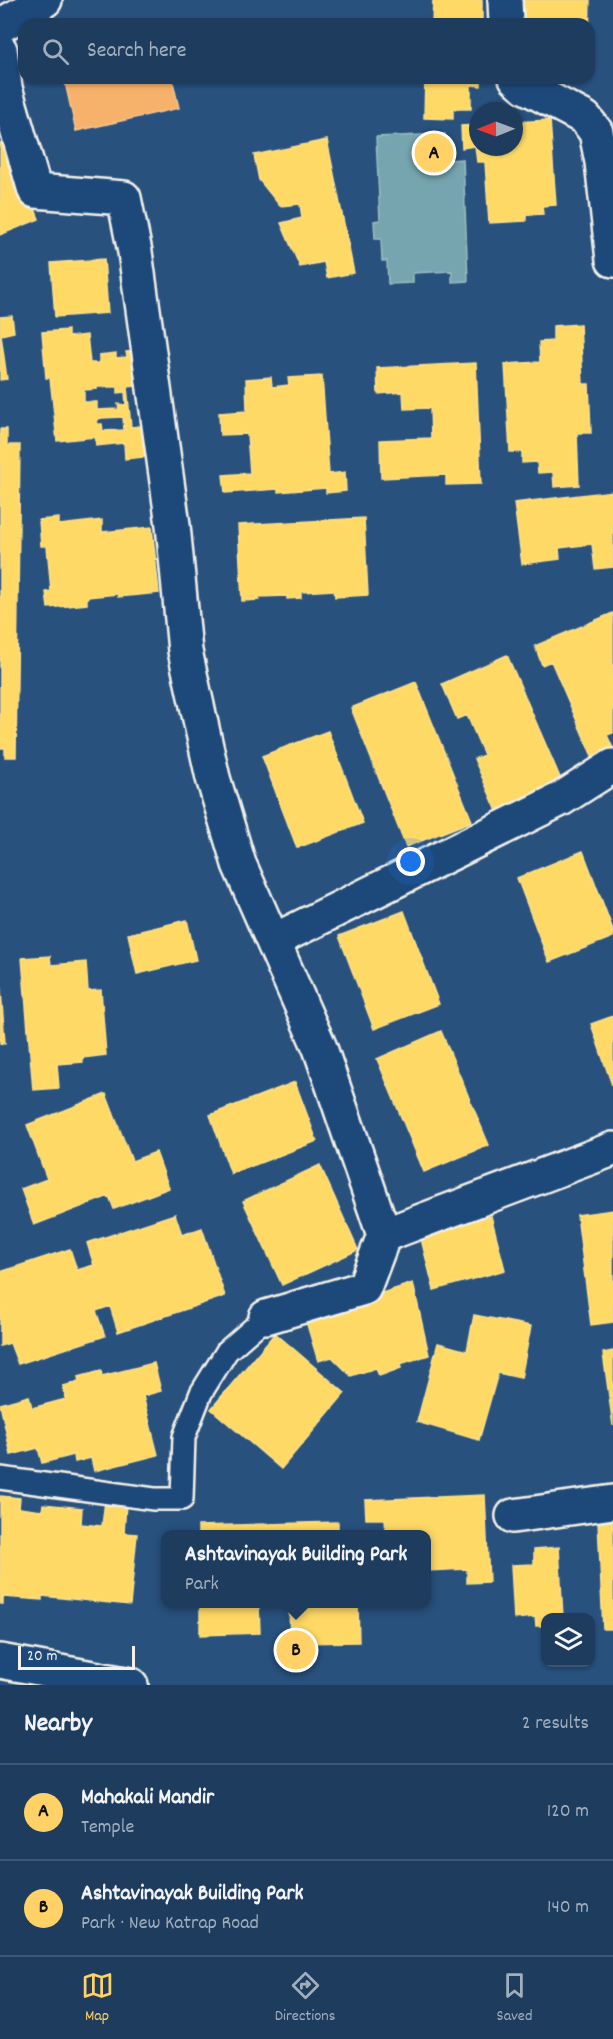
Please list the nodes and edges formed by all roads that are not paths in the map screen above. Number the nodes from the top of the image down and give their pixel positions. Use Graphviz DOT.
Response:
graph roads {
  1 [pos="45,0"];
  2 [pos="505,0"];
  3 [pos="506,18"];
  4 [pos="0,26"];
  5 [pos="0,50"];
  6 [pos="523,84"];
  7 [pos="613,260"];
  8 [pos="613,766"];
  9 [pos="273,941"];
  10 [pos="613,1149"];
  11 [pos="384,1235"];
  12 [pos="266,1317"];
  13 [pos="0,1478"];
  14 [pos="613,1502"];
  15 [pos="513,1516"];
  16 [pos="0,1661"];
  17 [pos="130,1685"];
  1 -- 4 [label="street"];
  2 -- 3 [label="street"];
  5 -- 9 [label="street"];
  6 -- 7 [label="street"];
  8 -- 9 [label="street"];
  9 -- 11 [label="street"];
  10 -- 11 [label="street"];
  11 -- 12 [label="street"];
  12 -- 13 [label="lane"];
  14 -- 15 [label="street"];
  16 -- 17 [label="street"];
}
